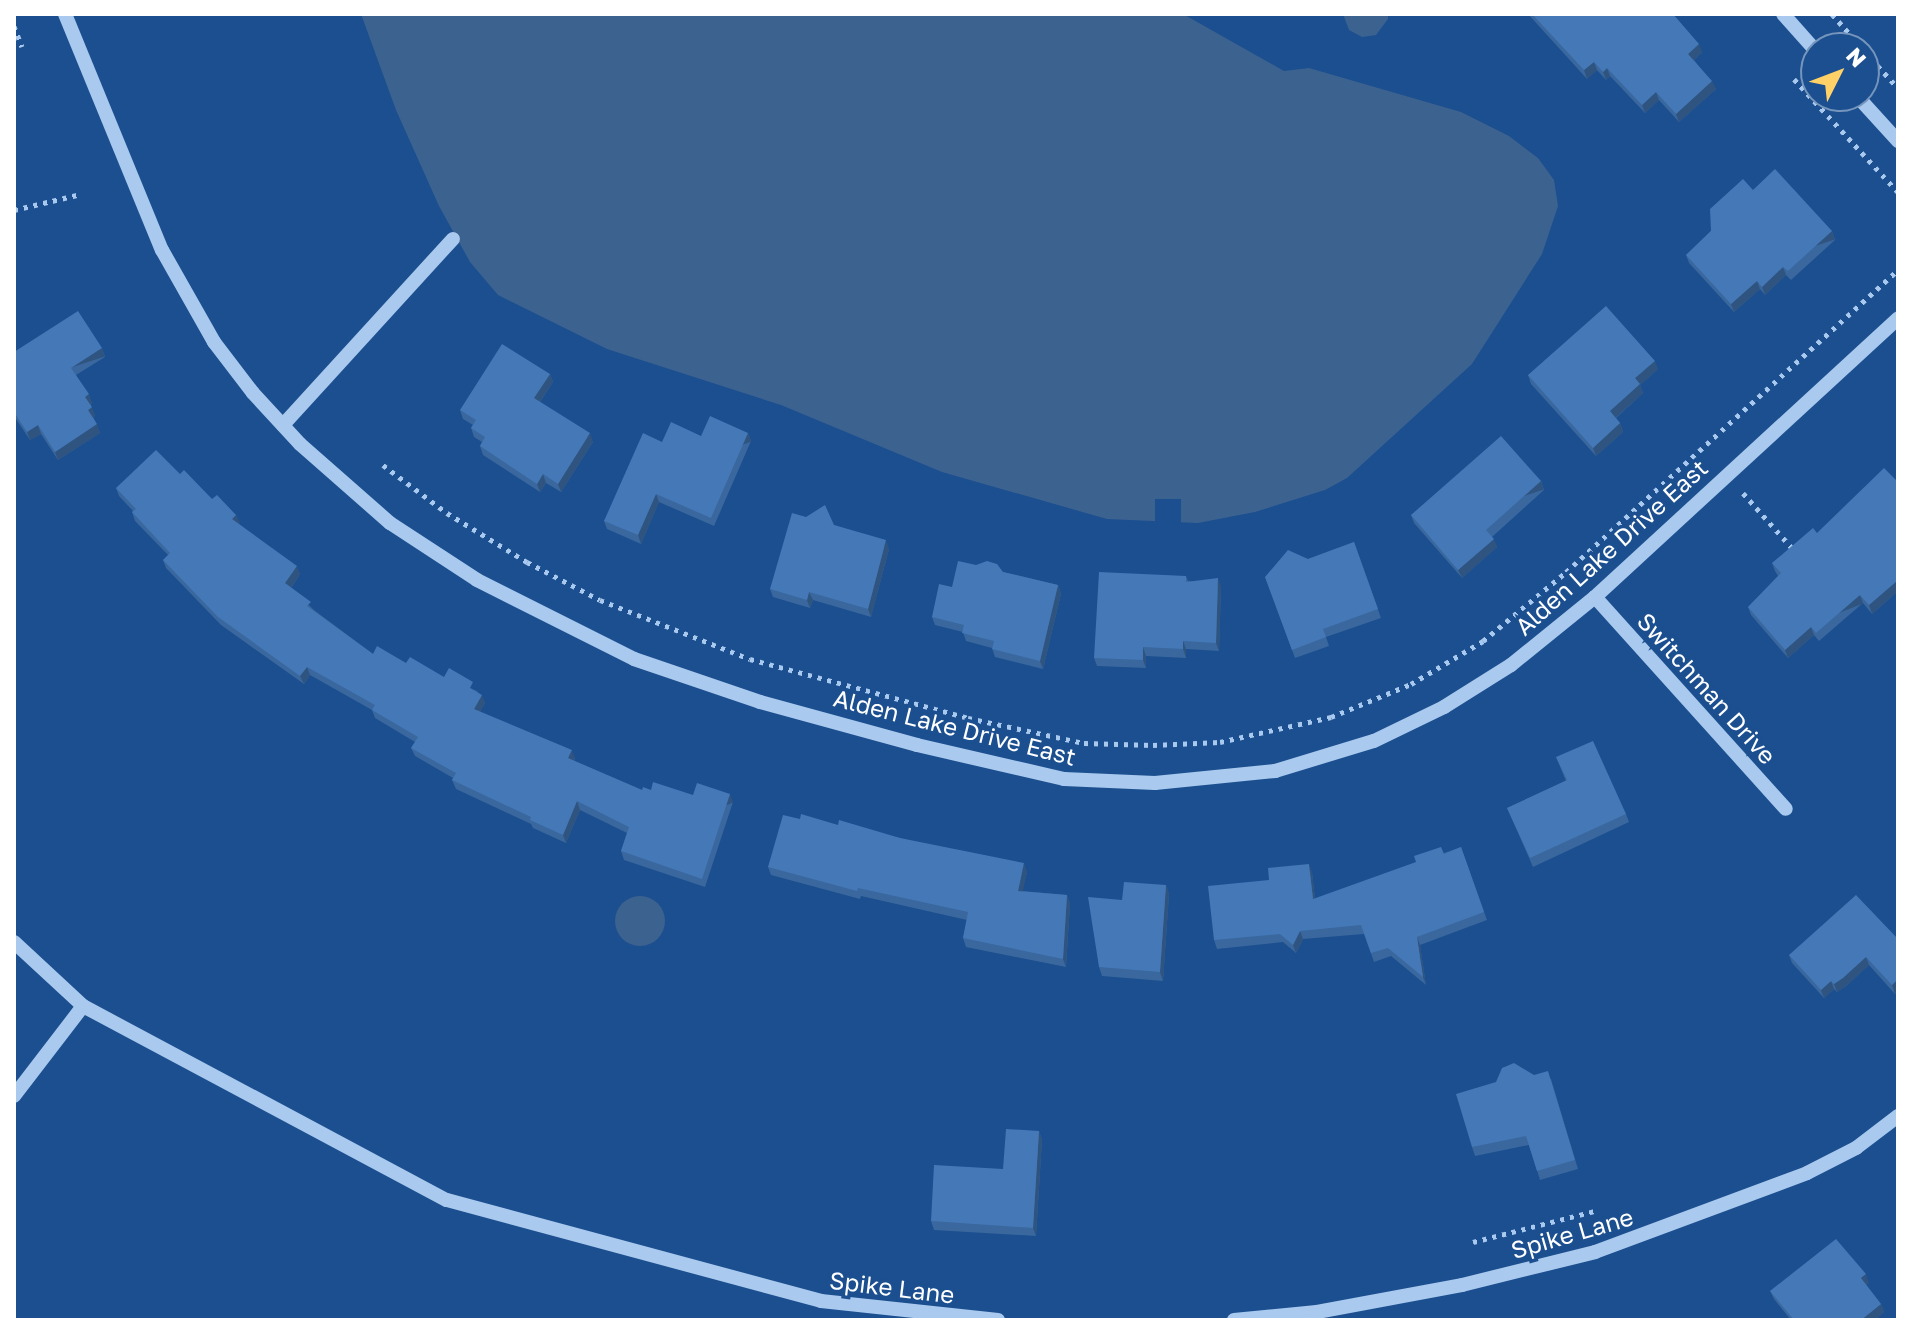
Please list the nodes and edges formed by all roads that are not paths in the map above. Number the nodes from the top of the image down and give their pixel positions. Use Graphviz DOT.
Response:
graph roads {
  1 [pos="65,14"];
  2 [pos="1783,14"];
  3 [pos="1800,33"];
  4 [pos="1872,112"];
  5 [pos="1898,141"];
  6 [pos="453,239"];
  7 [pos="1898,318"];
  8 [pos="283,425"];
  9 [pos="1595,597"];
  10 [pos="1786,809"];
  11 [pos="14,942"];
  12 [pos="83,1006"];
  13 [pos="14,1096"];
  14 [pos="1898,1117"];
  15 [pos="998,1320"];
  16 [pos="1234,1320"];
  1 -- 8 [label="street, Alden Lake Drive East"];
  2 -- 3 [label="street"];
  4 -- 5 [label="street"];
  6 -- 8 [label="street"];
  7 -- 9 [label="street, Alden Lake Drive East"];
  8 -- 9 [label="street, Alden Lake Drive East"];
  9 -- 10 [label="street, Switchman Drive"];
  11 -- 12 [label="street, Spike Lane"];
  12 -- 13 [label="street"];
  12 -- 15 [label="street, Spike Lane"];
  14 -- 16 [label="street, Spike Lane"];
}
